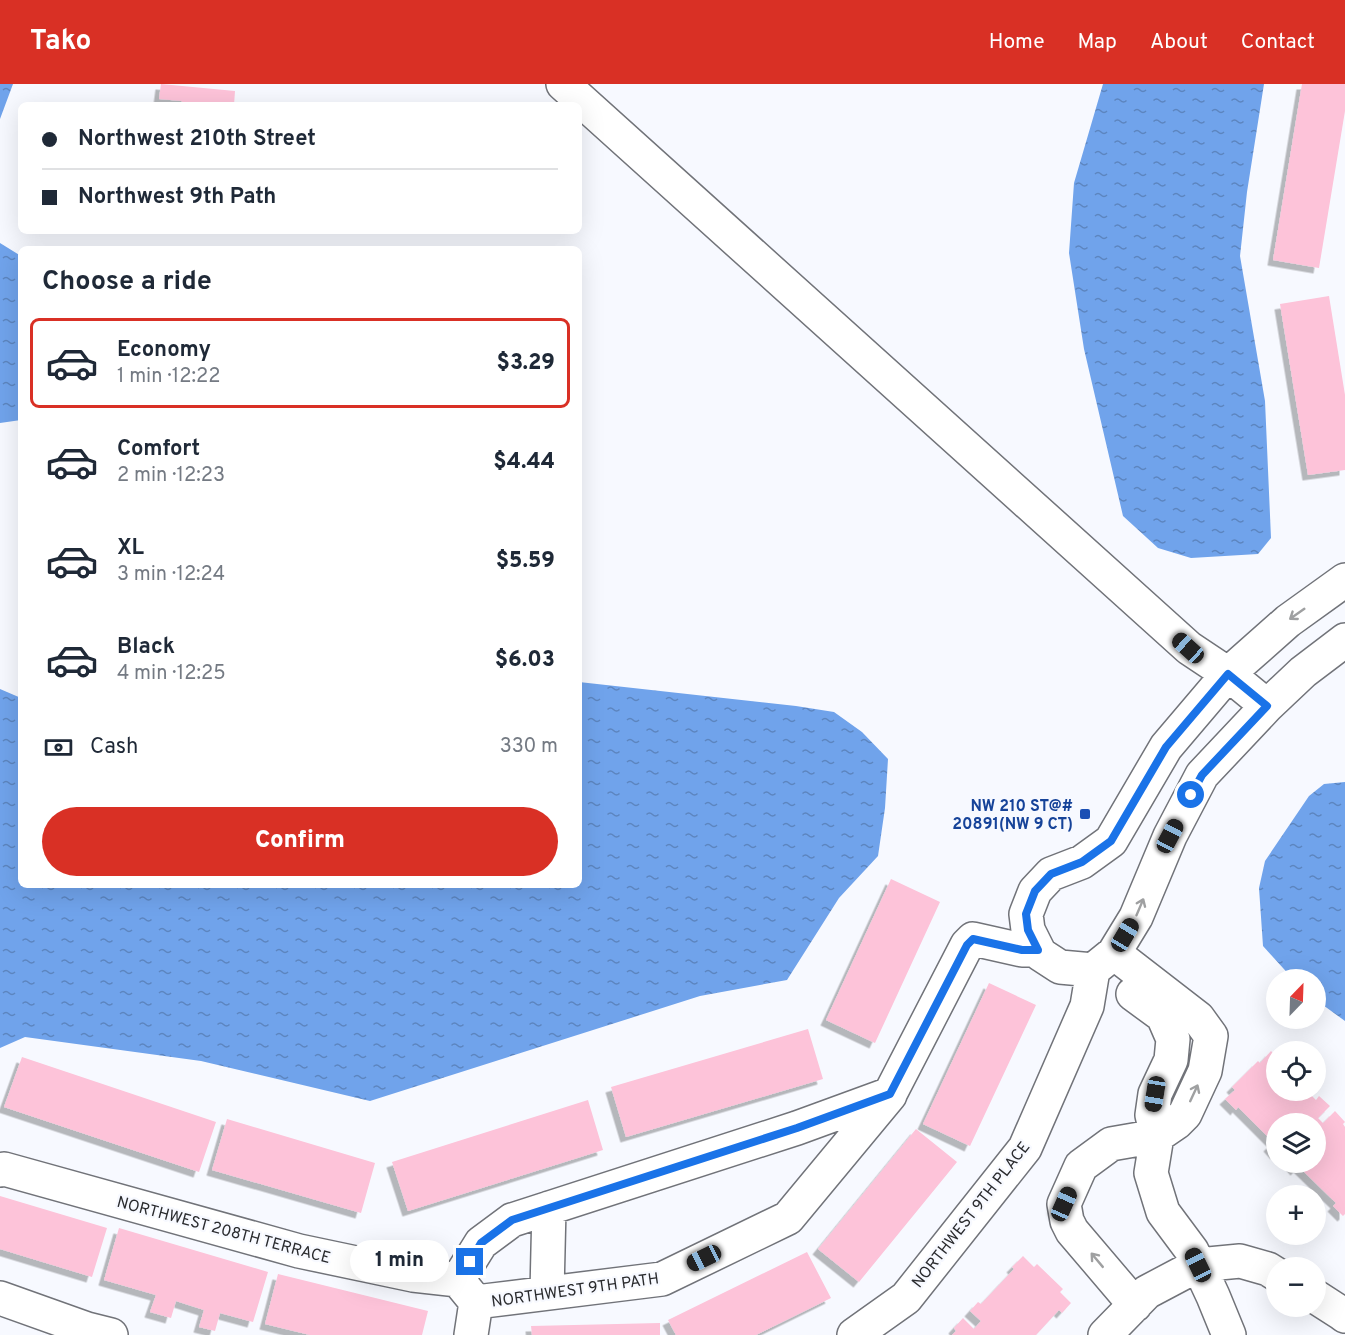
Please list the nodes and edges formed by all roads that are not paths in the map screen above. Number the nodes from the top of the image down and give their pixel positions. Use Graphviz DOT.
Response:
graph roads {
  1 [pos="563,84"];
  2 [pos="1345,580"];
  3 [pos="1345,640"];
  4 [pos="1228,674"];
  5 [pos="1267,706"];
  6 [pos="1038,950"];
  7 [pos="1104,961"];
  8 [pos="890,1094"];
  9 [pos="1157,1136"];
  10 [pos="0,1170"];
  11 [pos="549,1208"];
  12 [pos="1198,1265"];
  13 [pos="1266,1268"];
  14 [pos="467,1291"];
  15 [pos="547,1292"];
  16 [pos="0,1298"];
  17 [pos="1326,1303"];
  18 [pos="1135,1305"];
  19 [pos="1345,1316"];
  20 [pos="111,1335"];
  21 [pos="471,1335"];
  22 [pos="854,1335"];
  23 [pos="1105,1335"];
  24 [pos="1229,1335"];
  1 -- 4 [label="street"];
  2 -- 4 [label="street, one-way"];
  3 -- 5 [label="street"];
  4 -- 5 [label="street"];
  4 -- 6 [label="street"];
  7 -- 5 [label="street, one-way"];
  6 -- 7 [label="street"];
  6 -- 8 [label="street, NORTHWEST 9TH PATH"];
  7 -- 9 [label="street"];
  7 -- 22 [label="street, NORTHWEST 9TH PLACE"];
  8 -- 11 [label="street"];
  8 -- 15 [label="street, NORTHWEST 9TH PATH"];
  9 -- 12 [label="street"];
  18 -- 9 [label="street, one-way"];
  10 -- 14 [label="street, NORTHWEST 208TH TERRACE"];
  11 -- 14 [label="street"];
  11 -- 15 [label="street"];
  12 -- 13 [label="street"];
  12 -- 18 [label="street"];
  12 -- 24 [label="street"];
  14 -- 15 [label="street, NORTHWEST 9TH PATH"];
  14 -- 21 [label="street"];
  16 -- 20 [label="street"];
  17 -- 19 [label="street"];
  18 -- 23 [label="street"];
}
